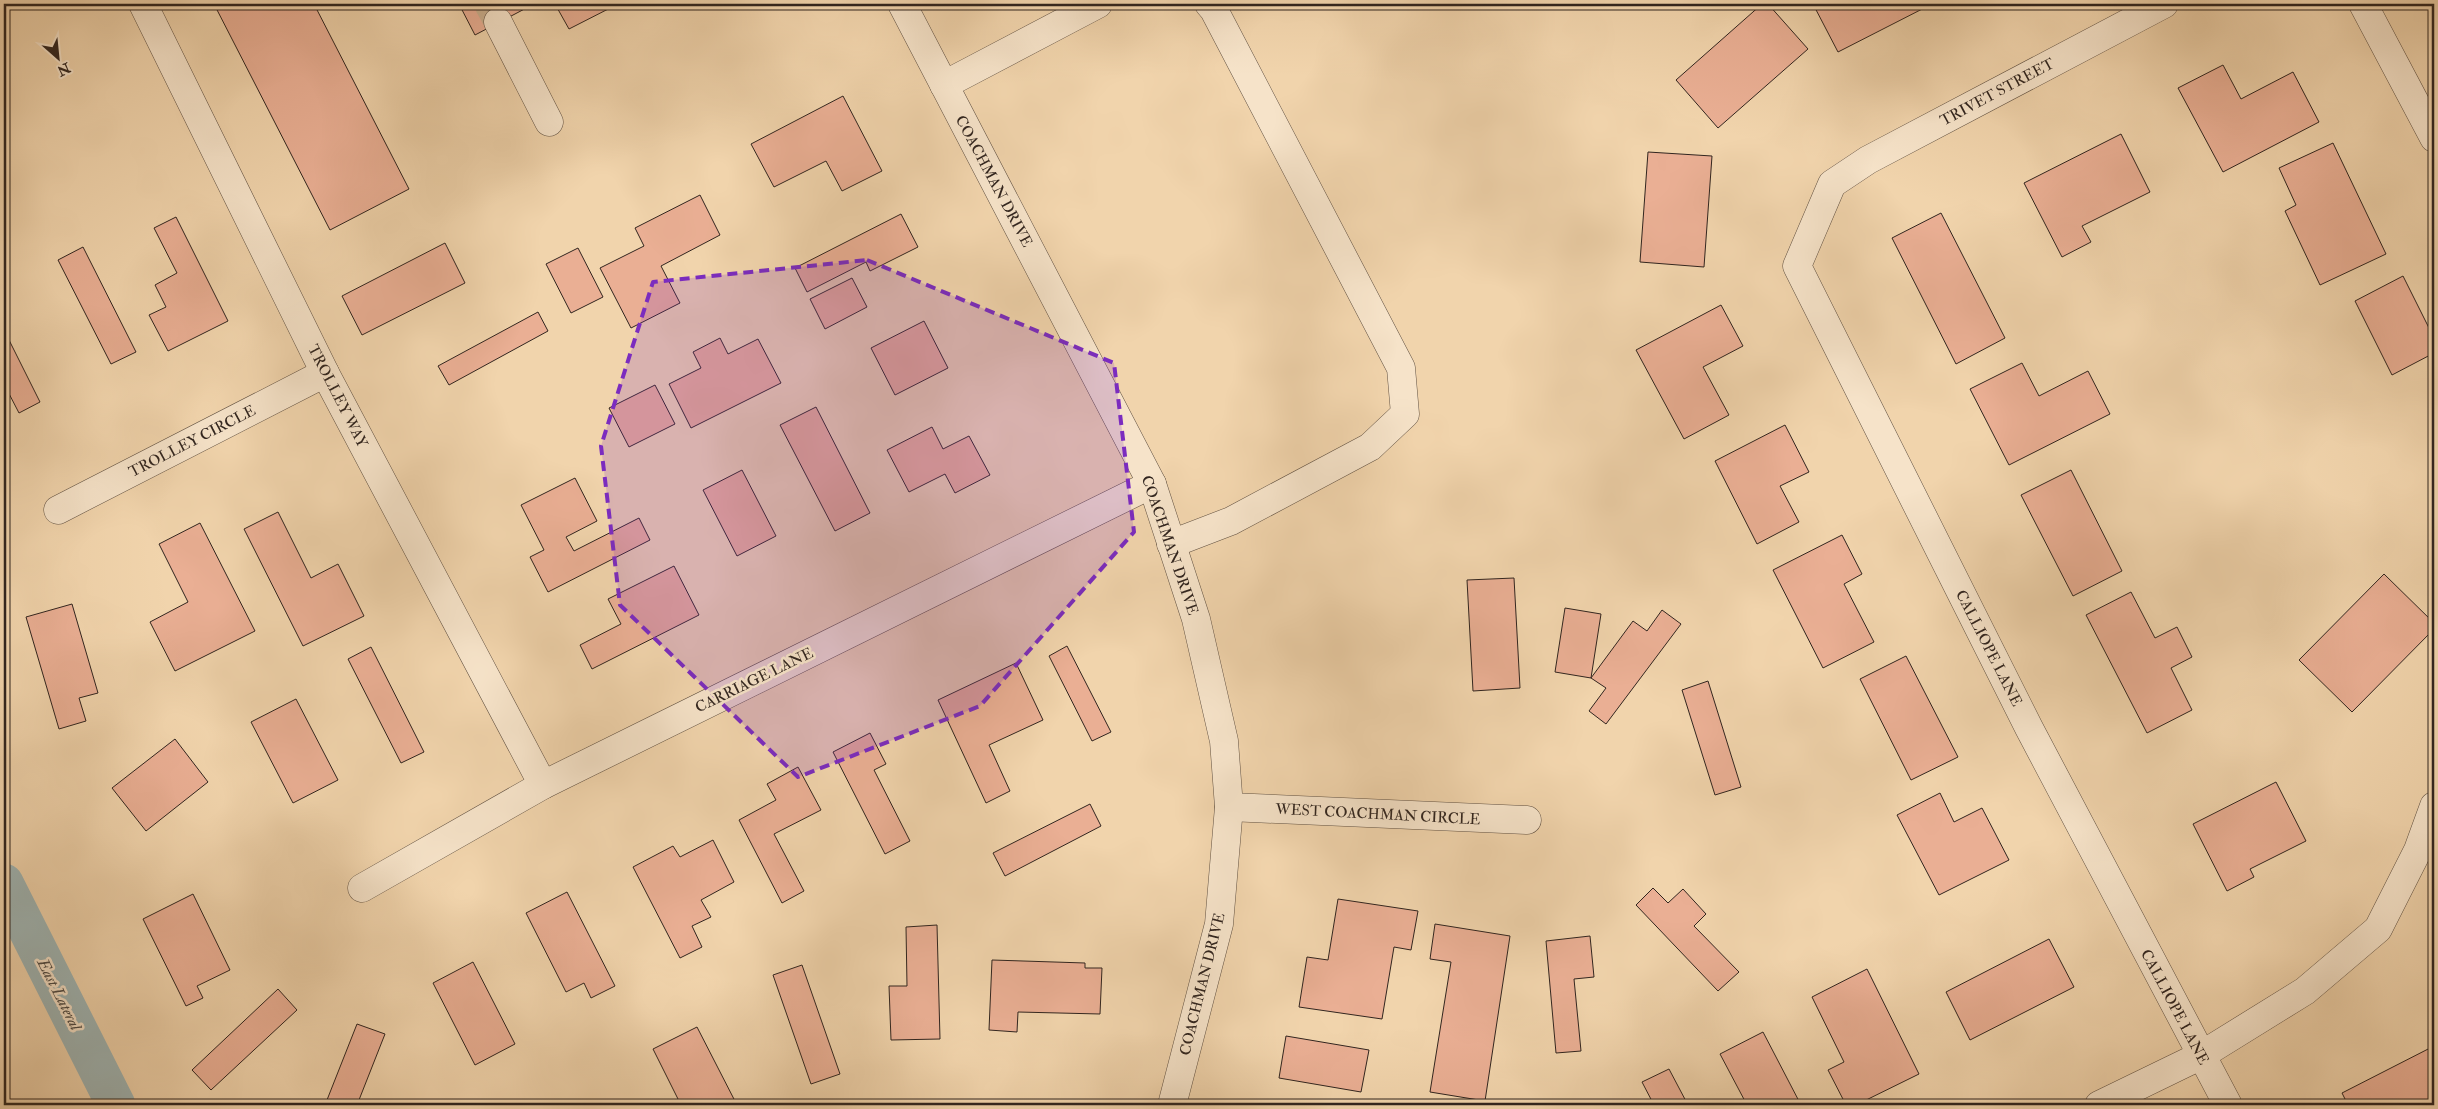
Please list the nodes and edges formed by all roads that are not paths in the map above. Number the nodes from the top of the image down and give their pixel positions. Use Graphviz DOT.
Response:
graph roads {
  1 [pos="143,4"];
  2 [pos="902,4"];
  3 [pos="1098,4"];
  4 [pos="1209,4"];
  5 [pos="2164,4"];
  6 [pos="2363,4"];
  7 [pos="498,22"];
  8 [pos="944,85"];
  9 [pos="549,122"];
  10 [pos="2434,138"];
  11 [pos="1832,184"];
  12 [pos="325,373"];
  13 [pos="1152,484"];
  14 [pos="58,510"];
  15 [pos="1171,544"];
  16 [pos="543,784"];
  17 [pos="2434,806"];
  18 [pos="1229,807"];
  19 [pos="1527,820"];
  20 [pos="362,888"];
  21 [pos="2200,1056"];
  22 [pos="1172,1105"];
  23 [pos="2099,1105"];
  24 [pos="2228,1105"];
  1 -- 12 [label="street, TROLLEY WAY"];
  2 -- 8 [label="street, COACHMAN DRIVE"];
  3 -- 8 [label="street"];
  4 -- 15 [label="street"];
  5 -- 11 [label="street, TRIVET STREET"];
  6 -- 10 [label="street"];
  7 -- 9 [label="street"];
  8 -- 13 [label="street, COACHMAN DRIVE"];
  11 -- 21 [label="street, CALLIOPE LANE"];
  12 -- 14 [label="street, TROLLEY CIRCLE"];
  12 -- 16 [label="street, TROLLEY WAY"];
  13 -- 15 [label="street, COACHMAN DRIVE"];
  13 -- 16 [label="street, CARRIAGE LANE"];
  15 -- 18 [label="street, COACHMAN DRIVE"];
  16 -- 20 [label="street, CARRIAGE LANE"];
  17 -- 21 [label="street"];
  18 -- 19 [label="street, WEST COACHMAN CIRCLE"];
  18 -- 22 [label="street, COACHMAN DRIVE"];
  21 -- 23 [label="street"];
  21 -- 24 [label="street, CALLIOPE LANE"];
}
